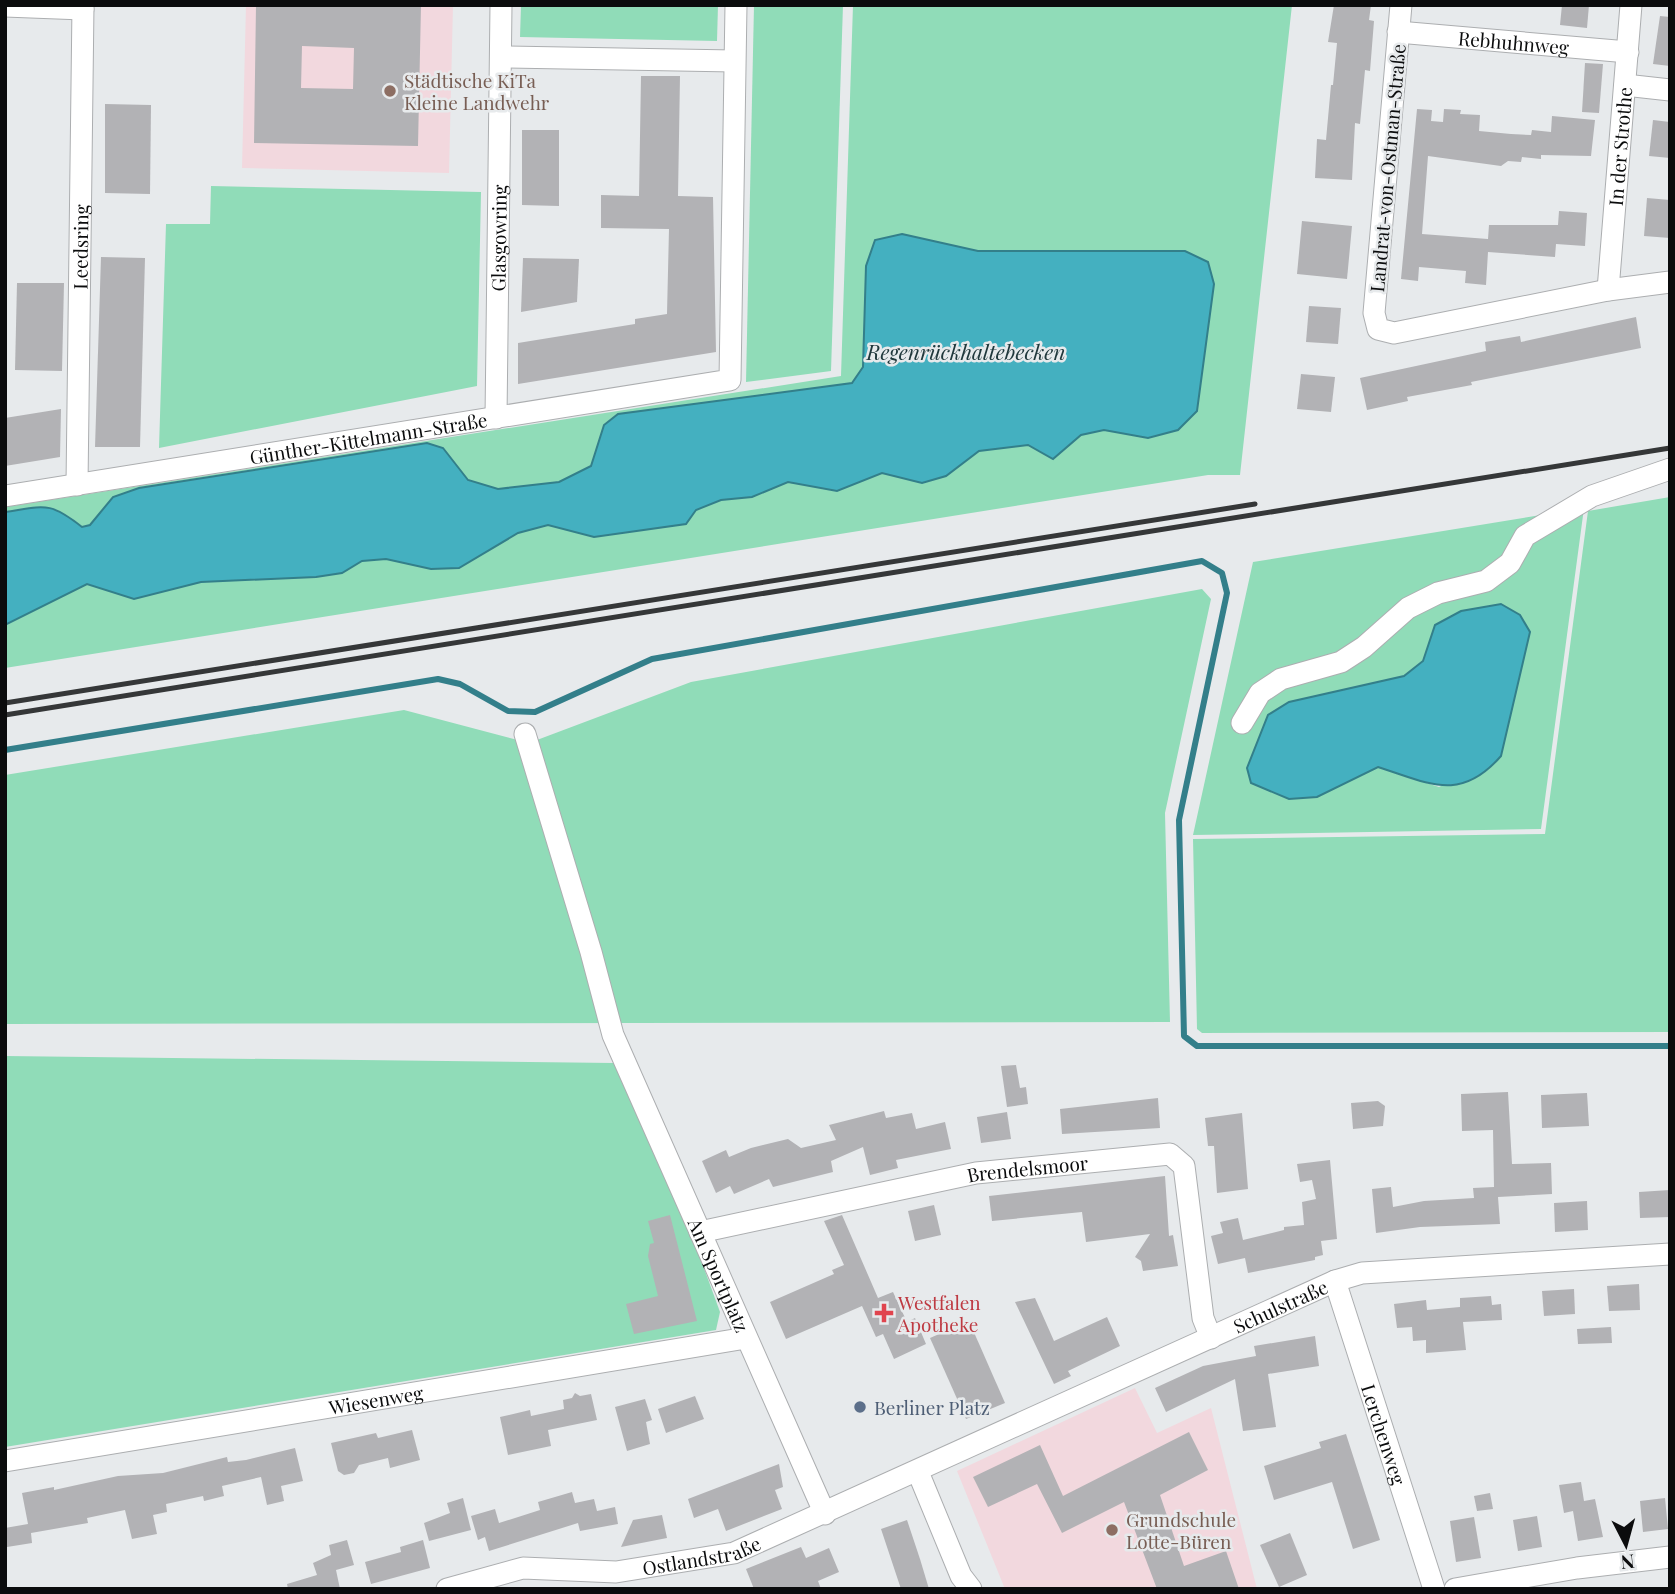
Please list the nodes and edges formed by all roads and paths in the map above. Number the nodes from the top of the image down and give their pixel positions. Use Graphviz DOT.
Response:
graph roads {
  1 [pos="501,5"];
  2 [pos="736,5"];
  3 [pos="1401,5"];
  4 [pos="1631,5"];
  5 [pos="5,6"];
  6 [pos="83,7"];
  7 [pos="1398,32"];
  8 [pos="1628,52"];
  9 [pos="501,57"];
  10 [pos="734,61"];
  11 [pos="1625,85"];
  12 [pos="1670,90"];
  13 [pos="1670,282"];
  14 [pos="1608,290"];
  15 [pos="496,418"];
  16 [pos="1670,469"];
  17 [pos="77,485"];
  18 [pos="5,496"];
  19 [pos="1242,723"];
  20 [pos="525,734"];
  21 [pos="700,1232"];
  22 [pos="1670,1254"];
  23 [pos="1335,1281"];
  24 [pos="746,1338"];
  25 [pos="1211,1338"];
  26 [pos="5,1461"];
  27 [pos="918,1472"];
  28 [pos="825,1514"];
  29 [pos="1670,1557"];
  30 [pos="491,1583"];
  31 [pos="446,1589"];
  32 [pos="971,1589"];
  33 [pos="1434,1589"];
  34 [pos="1455,1589"];
  1 -- 9 [label="street, Glasgowring"];
  2 -- 10 [label="street"];
  3 -- 7 [label="street, Landrat-von-Ostman-Straße"];
  4 -- 8 [label="street, In der Strothe"];
  5 -- 6 [label="street, Leedsring"];
  6 -- 17 [label="street, Leedsring"];
  7 -- 8 [label="street, Rebhuhnweg"];
  7 -- 14 [label="street, Landrat-von-Ostman-Straße"];
  8 -- 11 [label="street, In der Strothe"];
  9 -- 10 [label="street"];
  9 -- 15 [label="street, Glasgowring"];
  10 -- 15 [label="street, Günther-Kittelmann-Straße"];
  11 -- 12 [label="street"];
  11 -- 14 [label="street, In der Strothe"];
  13 -- 14 [label="street"];
  15 -- 17 [label="street, Günther-Kittelmann-Straße"];
  16 -- 19 [label="street"];
  17 -- 18 [label="street, Günther-Kittelmann-Straße"];
  20 -- 21 [label="street, Am Sportplatz"];
  21 -- 24 [label="street, Am Sportplatz"];
  21 -- 25 [label="street, Brendelsmoor"];
  22 -- 23 [label="street, Schulstraße"];
  23 -- 25 [label="street, Schulstraße"];
  23 -- 33 [label="street, Lerchenweg"];
  24 -- 26 [label="street, Wiesenweg"];
  24 -- 28 [label="street, Am Sportplatz"];
  25 -- 27 [label="street, Schulstraße"];
  27 -- 28 [label="street"];
  27 -- 32 [label="street"];
  28 -- 30 [label="street, Ostlandstraße"];
  29 -- 34 [label="street"];
  30 -- 31 [label="street, Ostlandstraße"];
}
